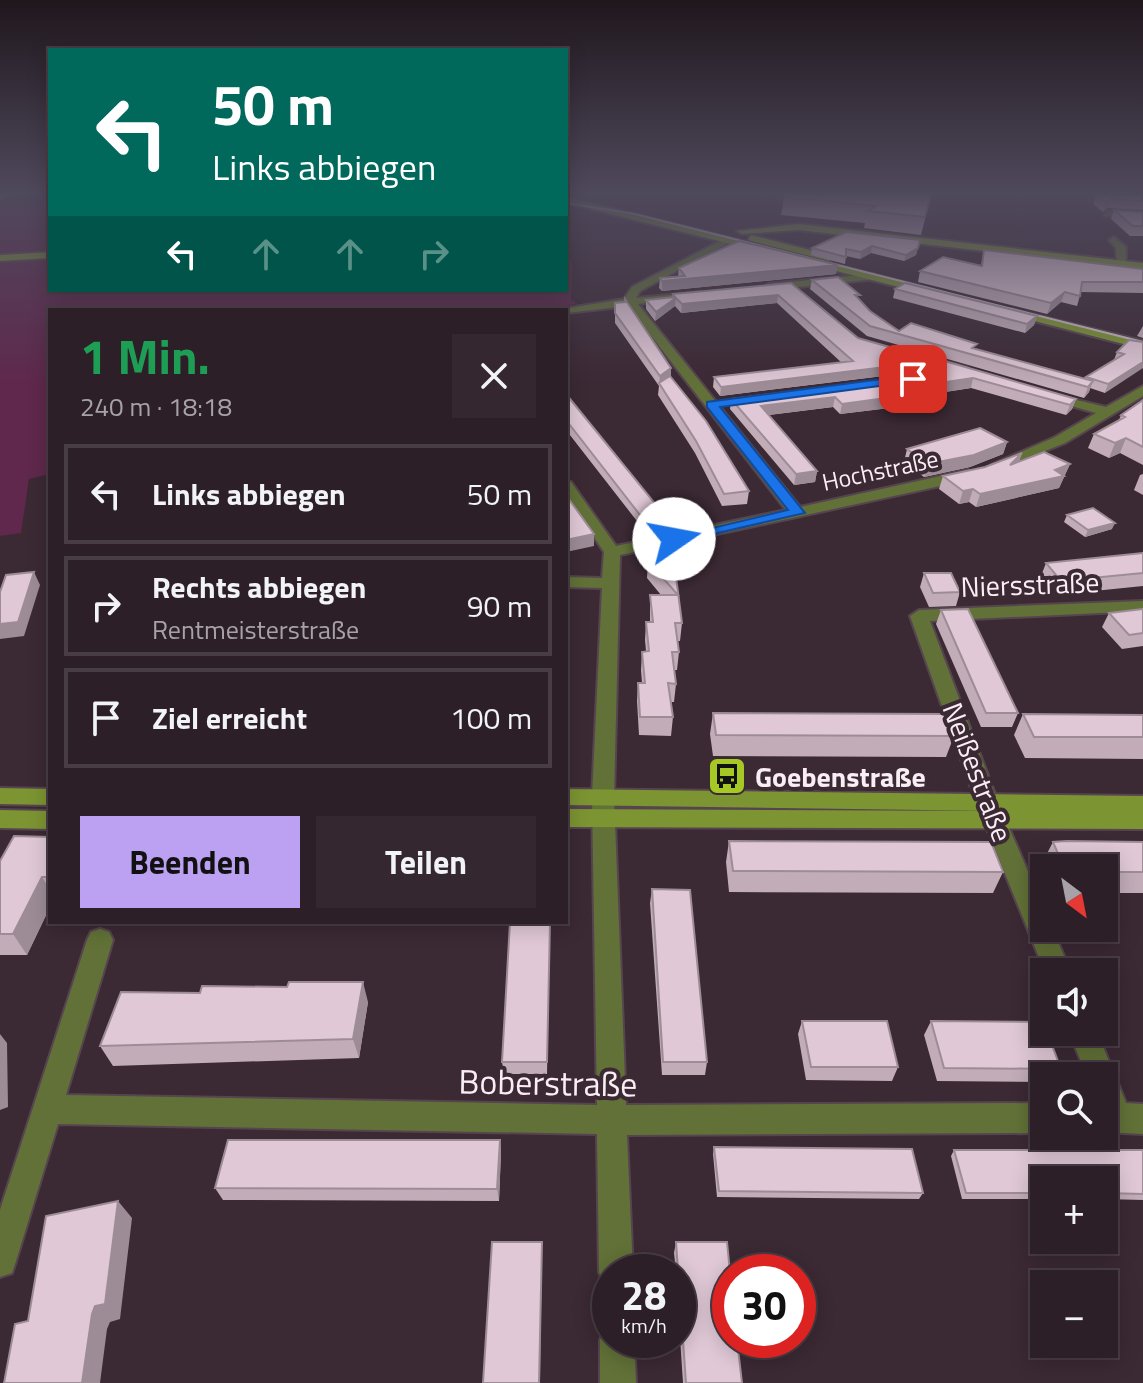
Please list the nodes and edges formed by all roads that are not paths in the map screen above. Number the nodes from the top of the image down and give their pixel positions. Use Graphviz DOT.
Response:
graph roads {
  1 [pos="24,257"];
  2 [pos="695,257"];
  3 [pos="800,257"];
  4 [pos="817,257"];
  5 [pos="1063,257"];
  6 [pos="1122,257"];
  7 [pos="0,258"];
  8 [pos="1122,263"];
  9 [pos="1143,266"];
  10 [pos="872,277"];
  11 [pos="794,285"];
  12 [pos="749,289"];
  13 [pos="704,293"];
  14 [pos="805,294"];
  15 [pos="629,300"];
  16 [pos="568,309"];
  17 [pos="1143,336"];
  18 [pos="1143,345"];
  19 [pos="877,346"];
  20 [pos="979,375"];
  21 [pos="1143,390"];
  22 [pos="1037,392"];
  23 [pos="727,402"];
  24 [pos="711,404"];
  25 [pos="1109,412"];
  26 [pos="568,488"];
  27 [pos="797,513"];
  28 [pos="612,552"];
  29 [pos="568,582"];
  30 [pos="613,583"];
  31 [pos="1143,606"];
  32 [pos="919,616"];
  33 [pos="0,796"];
  34 [pos="48,797"];
  35 [pos="568,798"];
  36 [pos="1143,804"];
  37 [pos="604,807"];
  38 [pos="992,811"];
  39 [pos="568,817"];
  40 [pos="0,819"];
  41 [pos="48,820"];
  42 [pos="1143,820"];
  43 [pos="100,940"];
  44 [pos="1052,958"];
  45 [pos="50,1109"];
  46 [pos="1030,1118"];
  47 [pos="613,1120"];
  48 [pos="616,1254"];
  49 [pos="0,1261"];
  50 [pos="617,1358"];
  51 [pos="618,1383"];
  1 -- 7 [label="main road"];
  2 -- 15 [label="street"];
  3 -- 10 [label="main road"];
  4 -- 10 [label="main road"];
  5 -- 8 [label="main road"];
  6 -- 8 [label="street"];
  8 -- 9 [label="main road"];
  10 -- 11 [label="street"];
  11 -- 12 [label="street"];
  11 -- 14 [label="street"];
  13 -- 15 [label="street"];
  15 -- 16 [label="street"];
  15 -- 24 [label="street"];
  17 -- 18 [label="main road"];
  19 -- 20 [label="street"];
  21 -- 25 [label="street, Hochstraße"];
  22 -- 25 [label="street"];
  23 -- 24 [label="street"];
  24 -- 27 [label="street"];
  25 -- 27 [label="street, Hochstraße"];
  26 -- 28 [label="street"];
  27 -- 28 [label="street, Hochstraße"];
  28 -- 30 [label="street"];
  29 -- 30 [label="street"];
  30 -- 37 [label="street"];
  31 -- 32 [label="street, Niersstraße"];
  32 -- 38 [label="street, Neißestraße"];
  33 -- 34 [label="main road"];
  35 -- 37 [label="main road"];
  36 -- 38 [label="main road"];
  37 -- 38 [label="main road"];
  37 -- 39 [label="main road"];
  37 -- 47 [label="street"];
  38 -- 42 [label="main road"];
  38 -- 44 [label="street, Neißestraße"];
  40 -- 41 [label="main road"];
  43 -- 45 [label="street"];
  45 -- 47 [label="street, Boberstraße"];
  45 -- 49 [label="street"];
  46 -- 47 [label="street, Boberstraße"];
  47 -- 48 [label="street"];
  50 -- 51 [label="street"];
}
